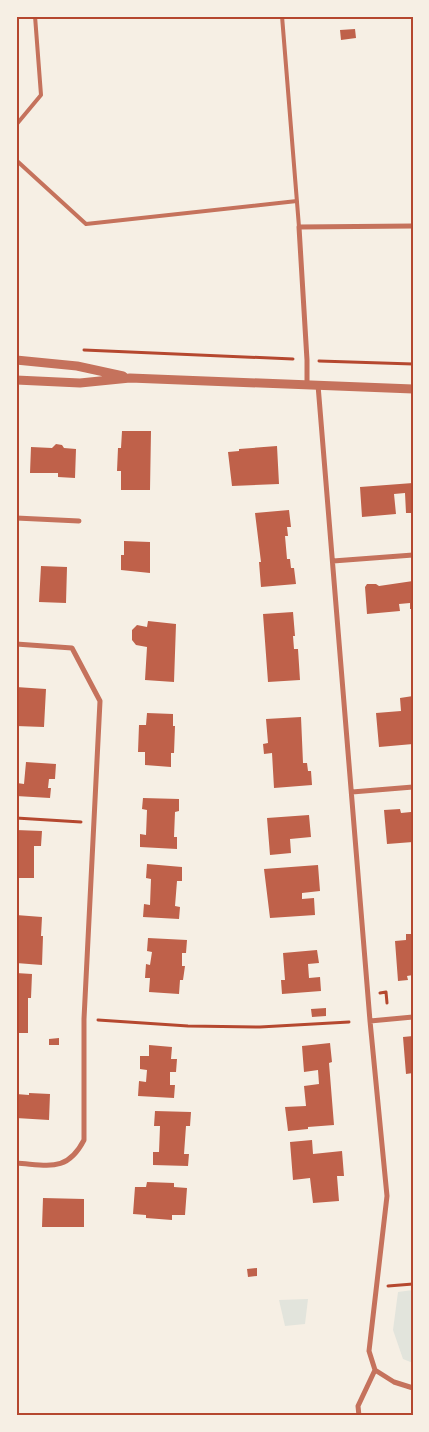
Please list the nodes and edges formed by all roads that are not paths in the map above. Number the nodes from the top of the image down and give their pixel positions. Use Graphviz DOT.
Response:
graph roads {
  1 [pos="35,16"];
  2 [pos="282,16"];
  3 [pos="16,125"];
  4 [pos="16,160"];
  5 [pos="297,201"];
  6 [pos="413,226"];
  7 [pos="299,227"];
  8 [pos="16,360"];
  9 [pos="130,378"];
  10 [pos="16,380"];
  11 [pos="307,385"];
  12 [pos="318,385"];
  13 [pos="413,389"];
  14 [pos="16,518"];
  15 [pos="78,521"];
  16 [pos="413,555"];
  17 [pos="333,562"];
  18 [pos="16,644"];
  19 [pos="413,787"];
  20 [pos="352,792"];
  21 [pos="413,1017"];
  22 [pos="370,1021"];
  23 [pos="16,1163"];
  24 [pos="375,1370"];
  25 [pos="413,1388"];
  26 [pos="359,1416"];
  1 -- 3 [label="lane"];
  2 -- 5 [label="lane"];
  4 -- 5 [label="lane"];
  5 -- 7 [label="lane"];
  6 -- 7 [label="street"];
  7 -- 11 [label="street"];
  8 -- 9 [label="street"];
  9 -- 10 [label="street"];
  9 -- 11 [label="street"];
  11 -- 12 [label="street"];
  12 -- 13 [label="street"];
  12 -- 17 [label="street"];
  14 -- 15 [label="street"];
  16 -- 17 [label="street"];
  17 -- 20 [label="street"];
  18 -- 23 [label="street"];
  19 -- 20 [label="street"];
  20 -- 22 [label="street"];
  21 -- 22 [label="street"];
  22 -- 24 [label="street"];
  24 -- 25 [label="street"];
  24 -- 26 [label="street"];
}
